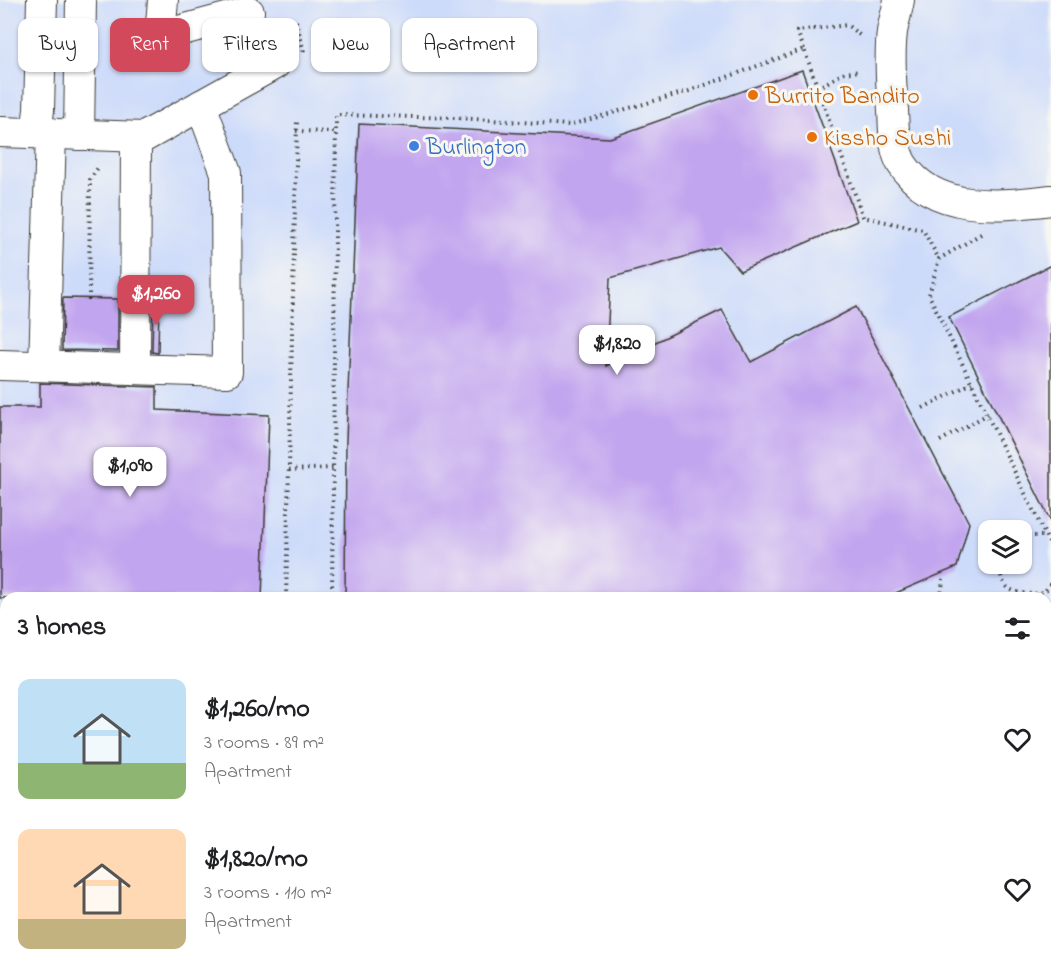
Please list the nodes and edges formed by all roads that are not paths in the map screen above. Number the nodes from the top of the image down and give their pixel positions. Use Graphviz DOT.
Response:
graph roads {
  1 [pos="42,0"];
  2 [pos="81,0"];
  3 [pos="163,0"];
  4 [pos="899,0"];
  5 [pos="249,12"];
  6 [pos="261,72"];
  7 [pos="201,105"];
  8 [pos="0,132"];
  9 [pos="55,134"];
  10 [pos="136,137"];
  11 [pos="1051,200"];
  12 [pos="0,365"];
  13 [pos="44,366"];
  14 [pos="135,369"];
  1 -- 9 [label="street"];
  2 -- 9 [label="street"];
  3 -- 5 [label="street"];
  4 -- 11 [label="street"];
  6 -- 7 [label="street"];
  7 -- 10 [label="street"];
  7 -- 14 [label="street"];
  8 -- 9 [label="street"];
  9 -- 10 [label="street"];
  9 -- 13 [label="street"];
  10 -- 14 [label="street"];
  12 -- 13 [label="street"];
  13 -- 14 [label="street"];
}
